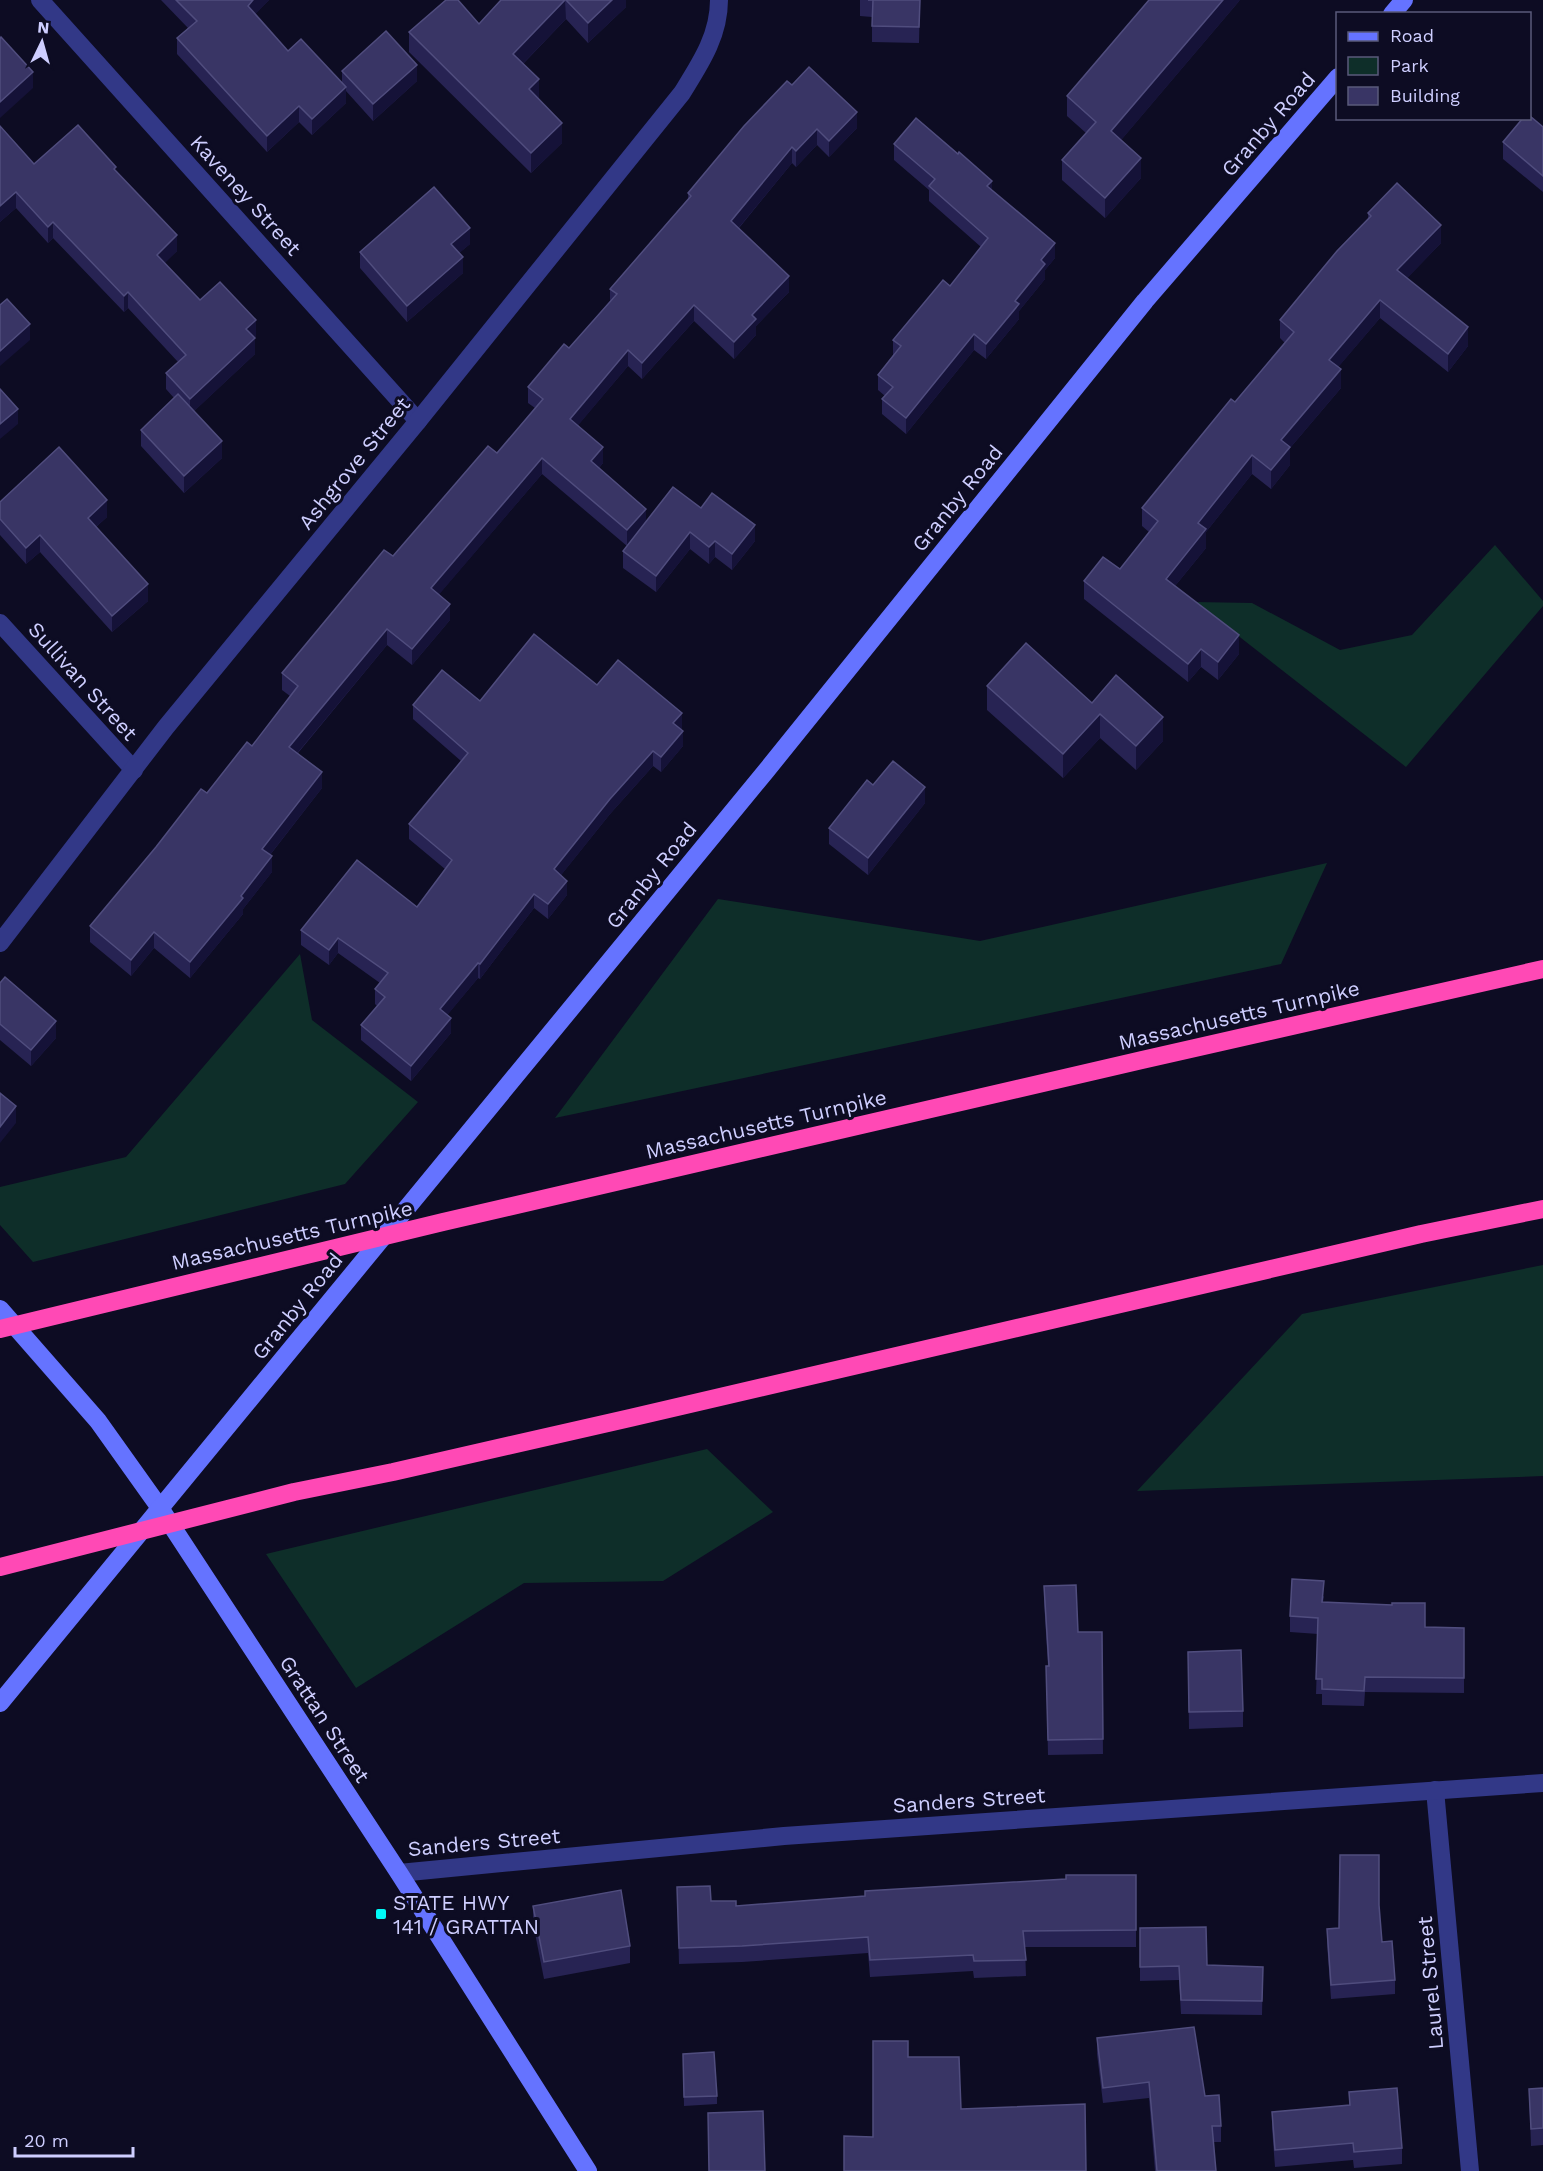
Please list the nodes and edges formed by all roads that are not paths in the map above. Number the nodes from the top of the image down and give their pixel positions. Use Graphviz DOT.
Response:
graph roads {
  1 [pos="39,0"];
  2 [pos="720,0"];
  3 [pos="1404,0"];
  4 [pos="1394,12"];
  5 [pos="1336,79"];
  6 [pos="418,421"];
  7 [pos="0,623"];
  8 [pos="134,770"];
  9 [pos="0,943"];
  10 [pos="1543,969"];
  11 [pos="1543,1209"];
  12 [pos="0,1309"];
  13 [pos="0,1329"];
  14 [pos="160,1508"];
  15 [pos="7,1566"];
  16 [pos="0,1703"];
  17 [pos="1543,1783"];
  18 [pos="1435,1790"];
  19 [pos="399,1873"];
  20 [pos="588,2171"];
  21 [pos="1470,2171"];
  1 -- 6 [label="street, Kaveney Street"];
  2 -- 6 [label="street, Ashgrove Street"];
  3 -- 4 [label="main road"];
  5 -- 14 [label="main road, Granby Road"];
  6 -- 8 [label="street, Ashgrove Street"];
  7 -- 8 [label="street, Sullivan Street"];
  8 -- 9 [label="street, Ashgrove Street"];
  10 -- 13 [label="highway, Massachusetts Turnpike"];
  11 -- 15 [label="highway"];
  12 -- 14 [label="main road, Grattan Street"];
  14 -- 16 [label="main road, Granby Road"];
  14 -- 19 [label="main road, Grattan Street"];
  17 -- 18 [label="street, Sanders Street"];
  18 -- 19 [label="street, Sanders Street"];
  18 -- 21 [label="street, Laurel Street"];
  19 -- 20 [label="main road, Grattan Street"];
}
